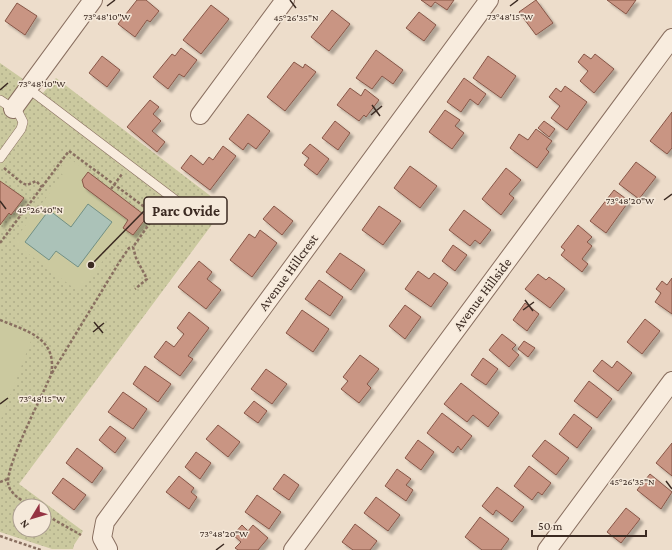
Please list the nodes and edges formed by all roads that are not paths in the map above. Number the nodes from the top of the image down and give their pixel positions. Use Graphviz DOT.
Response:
graph roads {
  1 [pos="93,0"];
  2 [pos="285,0"];
  3 [pos="489,0"];
  4 [pos="672,38"];
  5 [pos="28,89"];
  6 [pos="7,105"];
  7 [pos="200,115"];
  8 [pos="0,158"];
  9 [pos="178,202"];
  10 [pos="672,381"];
  11 [pos="108,549"];
  12 [pos="293,550"];
  13 [pos="548,550"];
  1 -- 5 [label="street"];
  2 -- 7 [label="street"];
  3 -- 11 [label="street, Avenue Hillcrest"];
  4 -- 12 [label="street, Avenue Hillside"];
  5 -- 6 [label="street"];
  5 -- 9 [label="lane"];
  6 -- 8 [label="lane"];
  10 -- 13 [label="street"];
}
